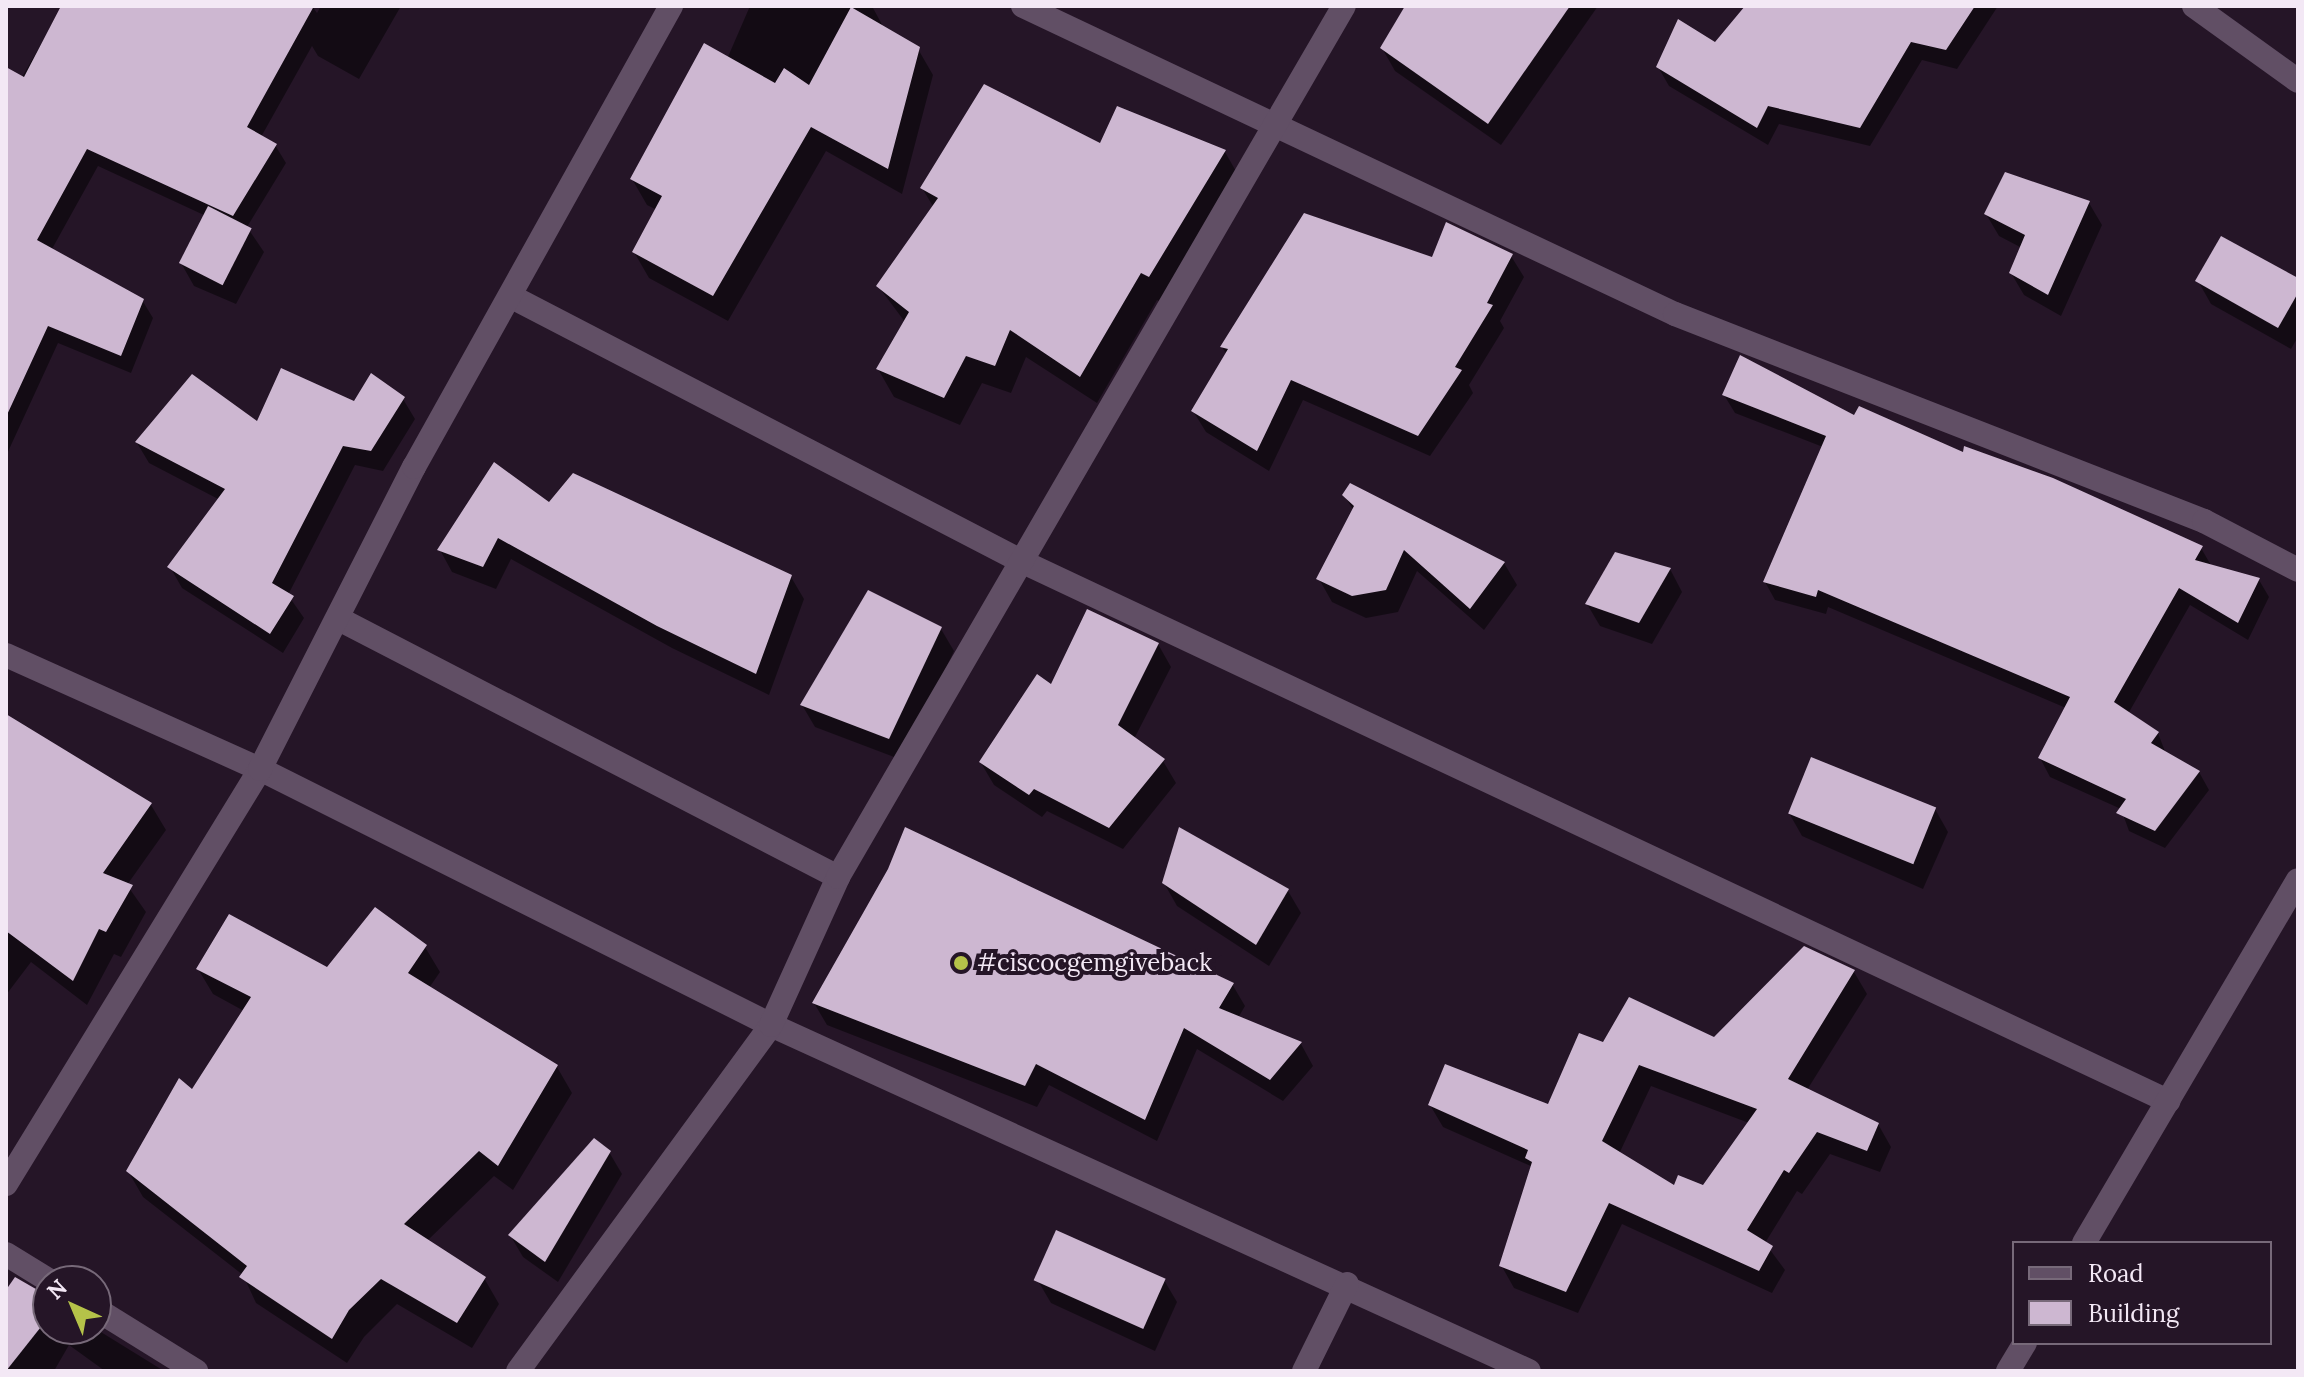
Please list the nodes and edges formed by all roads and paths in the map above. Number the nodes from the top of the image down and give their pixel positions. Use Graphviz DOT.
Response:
graph roads {
  1 [pos="671,6"];
  2 [pos="1023,6"];
  3 [pos="1344,6"];
  4 [pos="2194,6"];
  5 [pos="2298,81"];
  6 [pos="1277,126"];
  7 [pos="510,296"];
  8 [pos="1023,562"];
  9 [pos="2298,570"];
  10 [pos="339,619"];
  11 [pos="6,655"];
  12 [pos="260,769"];
  13 [pos="838,877"];
  14 [pos="2298,880"];
  15 [pos="771,1025"];
  16 [pos="2168,1101"];
  17 [pos="6,1184"];
  18 [pos="2085,1241"];
  19 [pos="6,1254"];
  20 [pos="32,1270"];
  21 [pos="1347,1284"];
  22 [pos="112,1319"];
  23 [pos="2024,1345"];
  24 [pos="196,1371"];
  25 [pos="518,1371"];
  26 [pos="1304,1371"];
  27 [pos="1529,1371"];
  28 [pos="2008,1371"];
  1 -- 7 [label="street"];
  2 -- 6 [label="street"];
  3 -- 6 [label="street"];
  4 -- 5 [label="street"];
  6 -- 8 [label="street"];
  6 -- 9 [label="street"];
  7 -- 8 [label="street"];
  7 -- 10 [label="street"];
  8 -- 13 [label="street"];
  8 -- 16 [label="street"];
  10 -- 12 [label="street"];
  10 -- 13 [label="street"];
  11 -- 12 [label="street"];
  12 -- 15 [label="street"];
  12 -- 17 [label="street"];
  13 -- 15 [label="street"];
  14 -- 16 [label="street"];
  15 -- 21 [label="street"];
  15 -- 25 [label="street"];
  16 -- 18 [label="street"];
  19 -- 20 [label="street"];
  21 -- 26 [label="street"];
  21 -- 27 [label="street"];
  22 -- 24 [label="street"];
  23 -- 28 [label="street"];
}
